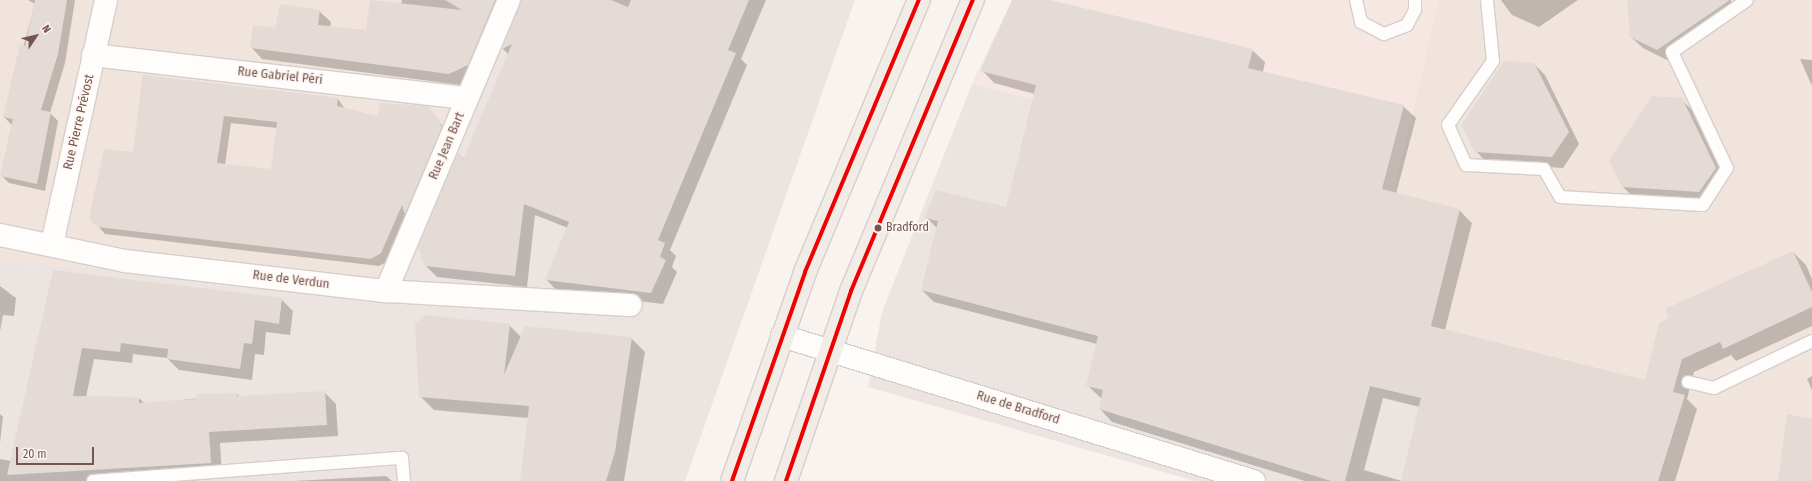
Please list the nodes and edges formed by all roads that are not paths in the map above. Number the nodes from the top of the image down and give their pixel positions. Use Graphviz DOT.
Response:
graph roads {
  1 [pos="106,0"];
  2 [pos="509,0"];
  3 [pos="920,0"];
  4 [pos="973,0"];
  5 [pos="1356,0"];
  6 [pos="1415,0"];
  7 [pos="1487,0"];
  8 [pos="1747,0"];
  9 [pos="94,55"];
  10 [pos="468,98"];
  11 [pos="0,235"];
  12 [pos="52,244"];
  13 [pos="386,291"];
  14 [pos="631,305"];
  15 [pos="782,336"];
  16 [pos="1812,342"];
  17 [pos="831,351"];
  18 [pos="1688,382"];
  19 [pos="93,481"];
  20 [pos="404,481"];
  21 [pos="732,481"];
  22 [pos="786,481"];
  23 [pos="1254,481"];
  1 -- 9 [label="street, Rue Pierre Prévost"];
  2 -- 10 [label="street, Rue Jean Bart"];
  3 -- 15 [label="main road"];
  4 -- 17 [label="main road"];
  5 -- 6 [label="lane"];
  7 -- 8 [label="lane"];
  9 -- 10 [label="street, Rue Gabriel Péri"];
  9 -- 12 [label="street, Rue Pierre Prévost"];
  10 -- 13 [label="street, Rue Jean Bart"];
  11 -- 12 [label="street, Rue de Verdun"];
  12 -- 13 [label="street, Rue de Verdun"];
  13 -- 14 [label="street, Rue de Verdun"];
  15 -- 17 [label="street, Rue de Bradford"];
  15 -- 21 [label="main road"];
  16 -- 18 [label="lane"];
  17 -- 22 [label="main road"];
  17 -- 23 [label="street, Rue de Bradford"];
  19 -- 20 [label="lane"];
}
